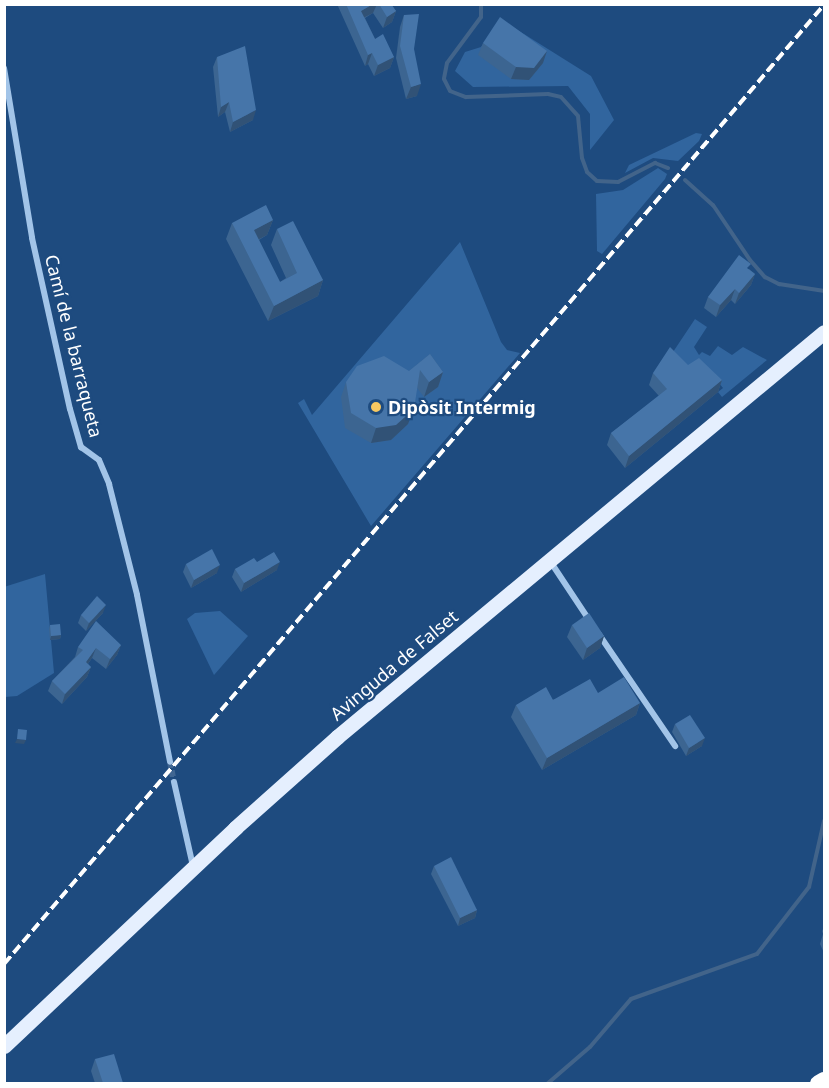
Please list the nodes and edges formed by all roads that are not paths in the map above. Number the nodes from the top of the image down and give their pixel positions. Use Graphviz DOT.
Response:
graph roads {
  1 [pos="4,68"];
  2 [pos="825,332"];
  3 [pos="549,561"];
  4 [pos="675,746"];
  5 [pos="170,762"];
  6 [pos="174,782"];
  7 [pos="193,867"];
  8 [pos="4,1046"];
  9 [pos="825,1081"];
  10 [pos="819,1083"];
  1 -- 5 [label="street, Camí de la barraqueta"];
  2 -- 3 [label="main road, Avinguda de Falset"];
  3 -- 4 [label="street"];
  3 -- 7 [label="main road, Avinguda de Falset"];
  6 -- 7 [label="street"];
  7 -- 8 [label="main road, Avinguda de Falset"];
  9 -- 10 [label="highway"];
}
